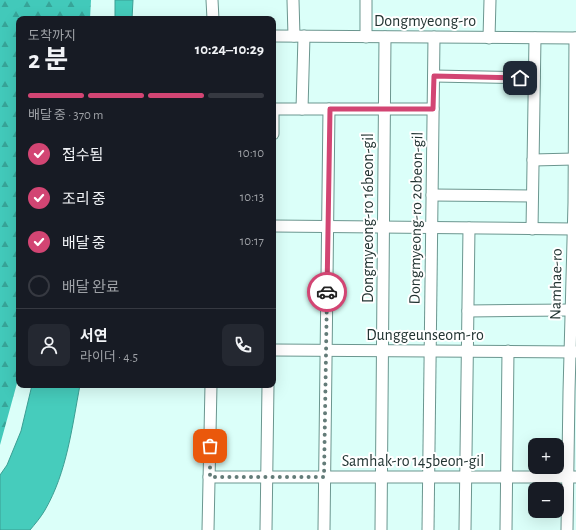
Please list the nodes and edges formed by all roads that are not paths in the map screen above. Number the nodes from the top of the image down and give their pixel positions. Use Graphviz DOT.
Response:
graph roads {
  1 [pos="212,0"];
  2 [pos="294,0"];
  3 [pos="366,0"];
  4 [pos="490,0"];
  5 [pos="213,16"];
  6 [pos="276,36"];
  7 [pos="299,36"];
  8 [pos="366,37"];
  9 [pos="385,37"];
  10 [pos="434,37"];
  11 [pos="489,38"];
  12 [pos="535,38"];
  13 [pos="576,38"];
  14 [pos="434,76"];
  15 [pos="534,78"];
  16 [pos="575,78"];
  17 [pos="276,109"];
  18 [pos="302,109"];
  19 [pos="330,109"];
  20 [pos="385,109"];
  21 [pos="433,109"];
  22 [pos="533,160"];
  23 [pos="575,163"];
  24 [pos="432,195"];
  25 [pos="532,196"];
  26 [pos="575,203"];
  27 [pos="276,226"];
  28 [pos="328,226"];
  29 [pos="384,227"];
  30 [pos="432,228"];
  31 [pos="469,228"];
  32 [pos="532,229"];
  33 [pos="574,237"];
  34 [pos="571,310"];
  35 [pos="468,312"];
  36 [pos="276,350"];
  37 [pos="326,350"];
  38 [pos="383,350"];
  39 [pos="430,351"];
  40 [pos="467,351"];
  41 [pos="508,351"];
  42 [pos="573,352"];
  43 [pos="211,388"];
  44 [pos="268,388"];
  45 [pos="210,477"];
  46 [pos="267,477"];
  47 [pos="324,477"];
  48 [pos="382,477"];
  49 [pos="429,477"];
  50 [pos="466,477"];
  51 [pos="507,477"];
  52 [pos="572,477"];
  53 [pos="208,530"];
  54 [pos="266,530"];
  55 [pos="324,530"];
  56 [pos="381,530"];
  57 [pos="428,530"];
  58 [pos="465,530"];
  59 [pos="506,530"];
  60 [pos="567,530"];
  1 -- 5 [label="street"];
  2 -- 7 [label="street"];
  3 -- 8 [label="street"];
  4 -- 11 [label="street"];
  6 -- 7 [label="street, Dongmyeong-ro"];
  7 -- 8 [label="street, Dongmyeong-ro"];
  7 -- 18 [label="street"];
  8 -- 9 [label="street, Dongmyeong-ro"];
  9 -- 10 [label="street, Dongmyeong-ro"];
  9 -- 20 [label="street, Dongmyeong-ro 16beon-gil"];
  10 -- 11 [label="street, Dongmyeong-ro"];
  10 -- 14 [label="street, Dongmyeong-ro 20beon-gil"];
  11 -- 12 [label="street, Dongmyeong-ro"];
  12 -- 13 [label="street, Dongmyeong-ro"];
  12 -- 15 [label="street"];
  13 -- 16 [label="street, Namhae-ro"];
  14 -- 15 [label="street"];
  14 -- 21 [label="street, Dongmyeong-ro 20beon-gil"];
  15 -- 22 [label="street"];
  16 -- 23 [label="street, Namhae-ro"];
  17 -- 18 [label="street"];
  18 -- 19 [label="street"];
  19 -- 20 [label="street"];
  19 -- 28 [label="street"];
  20 -- 21 [label="street"];
  20 -- 29 [label="street, Dongmyeong-ro 16beon-gil"];
  21 -- 24 [label="street, Dongmyeong-ro 20beon-gil"];
  22 -- 23 [label="street"];
  22 -- 25 [label="street"];
  23 -- 26 [label="street, Namhae-ro"];
  24 -- 25 [label="street"];
  24 -- 30 [label="street, Dongmyeong-ro 20beon-gil"];
  25 -- 32 [label="street"];
  26 -- 33 [label="street, Namhae-ro"];
  27 -- 28 [label="street"];
  28 -- 29 [label="street"];
  28 -- 37 [label="street"];
  29 -- 30 [label="street"];
  29 -- 38 [label="street, Dongmyeong-ro 16beon-gil"];
  30 -- 31 [label="street"];
  30 -- 39 [label="street, Dongmyeong-ro 20beon-gil"];
  31 -- 32 [label="street"];
  31 -- 35 [label="street"];
  32 -- 33 [label="street"];
  33 -- 34 [label="street, Namhae-ro"];
  34 -- 35 [label="street"];
  34 -- 42 [label="street, Namhae-ro"];
  35 -- 40 [label="street"];
  36 -- 37 [label="street, Dunggeunseom-ro"];
  37 -- 38 [label="street, Dunggeunseom-ro"];
  37 -- 47 [label="street"];
  38 -- 39 [label="street, Dunggeunseom-ro"];
  38 -- 48 [label="street, Dongmyeong-ro 16beon-gil"];
  39 -- 40 [label="street, Dunggeunseom-ro"];
  39 -- 49 [label="street, Dongmyeong-ro 20beon-gil"];
  40 -- 41 [label="street, Dunggeunseom-ro"];
  40 -- 50 [label="street"];
  41 -- 42 [label="street, Dunggeunseom-ro"];
  41 -- 51 [label="street"];
  42 -- 52 [label="street, Namhae-ro"];
  43 -- 45 [label="street"];
  44 -- 46 [label="street"];
  45 -- 46 [label="street, Samhak-ro 145beon-gil"];
  45 -- 53 [label="street"];
  46 -- 47 [label="street, Samhak-ro 145beon-gil"];
  46 -- 54 [label="street"];
  47 -- 48 [label="street, Samhak-ro 145beon-gil"];
  47 -- 55 [label="street"];
  48 -- 49 [label="street, Samhak-ro 145beon-gil"];
  48 -- 56 [label="street, Dongmyeong-ro 16beon-gil"];
  49 -- 50 [label="street, Samhak-ro 145beon-gil"];
  49 -- 57 [label="street, Dongmyeong-ro 20beon-gil"];
  50 -- 51 [label="street, Samhak-ro 145beon-gil"];
  50 -- 58 [label="street"];
  51 -- 52 [label="street, Samhak-ro 145beon-gil"];
  51 -- 59 [label="street"];
  52 -- 60 [label="street, Namhae-ro"];
}
